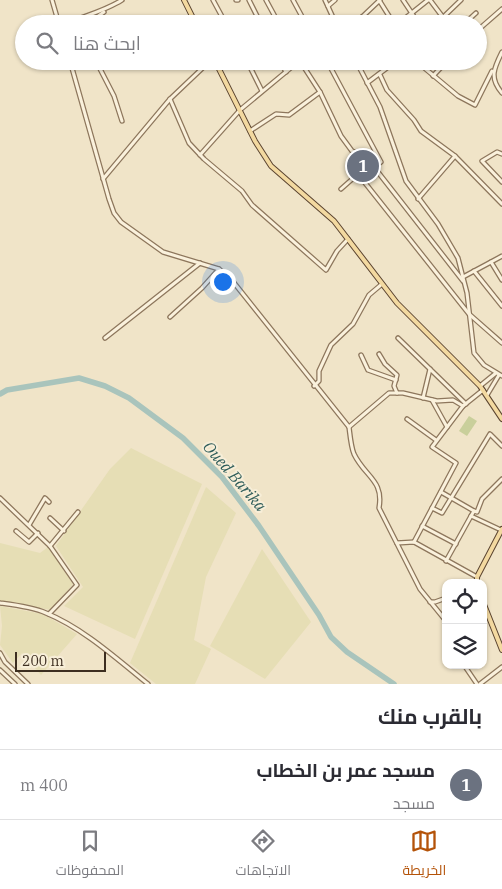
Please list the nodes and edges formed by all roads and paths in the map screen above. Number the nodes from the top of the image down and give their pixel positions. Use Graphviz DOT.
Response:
graph roads {
  1 [pos="52,0"];
  2 [pos="122,0"];
  3 [pos="184,0"];
  4 [pos="213,0"];
  5 [pos="249,0"];
  6 [pos="266,0"];
  7 [pos="292,0"];
  8 [pos="324,0"];
  9 [pos="334,0"];
  10 [pos="380,0"];
  11 [pos="403,0"];
  12 [pos="429,0"];
  13 [pos="461,0"];
  14 [pos="328,7"];
  15 [pos="502,9"];
  16 [pos="106,10"];
  17 [pos="412,13"];
  18 [pos="86,14"];
  19 [pos="56,15"];
  20 [pos="99,15"];
  21 [pos="192,15"];
  22 [pos="221,15"];
  23 [pos="256,15"];
  24 [pos="274,15"];
  25 [pos="301,15"];
  26 [pos="332,15"];
  27 [pos="365,15"];
  28 [pos="389,15"];
  29 [pos="409,15"];
  30 [pos="440,15"];
  31 [pos="445,15"];
  32 [pos="487,22"];
  33 [pos="502,52"];
  34 [pos="73,70"];
  35 [pos="101,70"];
  36 [pos="201,70"];
  37 [pos="220,70"];
  38 [pos="252,70"];
  39 [pos="289,70"];
  40 [pos="306,70"];
  41 [pos="332,70"];
  42 [pos="360,70"];
  43 [pos="386,70"];
  44 [pos="426,70"];
  45 [pos="438,70"];
  46 [pos="286,72"];
  47 [pos="492,72"];
  48 [pos="380,75"];
  49 [pos="432,76"];
  50 [pos="367,83"];
  51 [pos="262,91"];
  52 [pos="320,92"];
  53 [pos="502,93"];
  54 [pos="170,99"];
  55 [pos="240,110"];
  56 [pos="122,121"];
  57 [pos="250,131"];
  58 [pos="502,154"];
  59 [pos="200,155"];
  60 [pos="455,156"];
  61 [pos="374,167"];
  62 [pos="103,178"];
  63 [pos="502,182"];
  64 [pos="341,189"];
  65 [pos="418,199"];
  66 [pos="502,204"];
  67 [pos="348,239"];
  68 [pos="502,256"];
  69 [pos="490,262"];
  70 [pos="200,263"];
  71 [pos="219,268"];
  72 [pos="474,271"];
  73 [pos="463,277"];
  74 [pos="502,280"];
  75 [pos="382,284"];
  76 [pos="464,284"];
  77 [pos="502,306"];
  78 [pos="469,314"];
  79 [pos="170,317"];
  80 [pos="105,338"];
  81 [pos="398,338"];
  82 [pos="502,343"];
  83 [pos="379,354"];
  84 [pos="361,355"];
  85 [pos="430,369"];
  86 [pos="499,375"];
  87 [pos="396,380"];
  88 [pos="314,386"];
  89 [pos="482,388"];
  90 [pos="397,393"];
  91 [pos="487,395"];
  92 [pos="423,398"];
  93 [pos="432,400"];
  94 [pos="464,405"];
  95 [pos="407,419"];
  96 [pos="502,419"];
  97 [pos="349,427"];
  98 [pos="447,427"];
  99 [pos="436,440"];
  100 [pos="502,446"];
  101 [pos="502,480"];
  102 [pos="441,492"];
  103 [pos="0,498"];
  104 [pos="450,498"];
  105 [pos="49,502"];
  106 [pos="432,508"];
  107 [pos="474,511"];
  108 [pos="78,512"];
  109 [pos="471,516"];
  110 [pos="50,518"];
  111 [pos="29,525"];
  112 [pos="422,526"];
  113 [pos="502,530"];
  114 [pos="16,531"];
  115 [pos="64,531"];
  116 [pos="38,533"];
  117 [pos="414,542"];
  118 [pos="397,543"];
  119 [pos="456,544"];
  120 [pos="50,546"];
  121 [pos="446,561"];
  122 [pos="476,577"];
  123 [pos="442,599"];
  124 [pos="428,602"];
  125 [pos="0,603"];
  126 [pos="487,612"];
  127 [pos="49,614"];
  128 [pos="442,617"];
  129 [pos="502,650"];
  130 [pos="0,654"];
  131 [pos="502,667"];
  132 [pos="467,669"];
  133 [pos="0,670"];
  134 [pos="15,684"];
  135 [pos="28,684"];
  136 [pos="148,684"];
  137 [pos="478,684"];
  1 -- 19 [label="street"];
  2 -- 16 [label="street"];
  3 -- 21 [label="main road"];
  4 -- 22 [label="street"];
  5 -- 23 [label="street"];
  6 -- 24 [label="street"];
  7 -- 25 [label="street"];
  8 -- 14 [label="street"];
  9 -- 14 [label="street"];
  10 -- 27 [label="street"];
  10 -- 28 [label="street"];
  11 -- 17 [label="street"];
  12 -- 17 [label="street"];
  12 -- 30 [label="street"];
  13 -- 31 [label="street"];
  14 -- 26 [label="street"];
  15 -- 32 [label="street"];
  16 -- 18 [label="street"];
  16 -- 20 [label="street"];
  17 -- 29 [label="street"];
  33 -- 47 [label="street"];
  34 -- 62 [label="street"];
  35 -- 56 [label="street"];
  36 -- 54 [label="street"];
  37 -- 55 [label="main road"];
  38 -- 51 [label="street"];
  39 -- 46 [label="street"];
  40 -- 52 [label="street"];
  41 -- 61 [label="street"];
  42 -- 50 [label="street"];
  43 -- 48 [label="street"];
  44 -- 49 [label="street"];
  45 -- 49 [label="street"];
  46 -- 51 [label="street"];
  47 -- 49 [label="street"];
  47 -- 53 [label="street"];
  48 -- 50 [label="street"];
  48 -- 60 [label="street"];
  50 -- 65 [label="street"];
  51 -- 55 [label="street"];
  52 -- 57 [label="street"];
  52 -- 61 [label="street"];
  54 -- 59 [label="street"];
  54 -- 62 [label="street"];
  55 -- 57 [label="main road"];
  55 -- 59 [label="street"];
  57 -- 67 [label="main road"];
  58 -- 63 [label="street"];
  59 -- 67 [label="street"];
  60 -- 65 [label="street"];
  60 -- 66 [label="street"];
  61 -- 76 [label="street"];
  62 -- 70 [label="street"];
  64 -- 78 [label="street"];
  65 -- 73 [label="street"];
  67 -- 75 [label="main road"];
  68 -- 69 [label="street"];
  69 -- 72 [label="street"];
  69 -- 74 [label="street"];
  70 -- 71 [label="street"];
  70 -- 80 [label="street"];
  71 -- 79 [label="street"];
  71 -- 88 [label="street"];
  72 -- 73 [label="street"];
  72 -- 77 [label="street"];
  73 -- 76 [label="street"];
  75 -- 88 [label="street"];
  75 -- 89 [label="main road"];
  76 -- 78 [label="street"];
  78 -- 82 [label="street"];
  78 -- 86 [label="street"];
  81 -- 85 [label="street"];
  83 -- 87 [label="street"];
  84 -- 87 [label="street"];
  85 -- 92 [label="street"];
  85 -- 94 [label="street"];
  86 -- 89 [label="street"];
  86 -- 91 [label="street"];
  87 -- 90 [label="street"];
  88 -- 97 [label="street"];
  89 -- 91 [label="main road"];
  89 -- 94 [label="street"];
  90 -- 92 [label="street"];
  90 -- 97 [label="street"];
  91 -- 96 [label="main road"];
  92 -- 93 [label="street"];
  93 -- 94 [label="street"];
  93 -- 98 [label="street"];
  94 -- 98 [label="street"];
  95 -- 99 [label="street"];
  97 -- 118 [label="street"];
  98 -- 99 [label="street"];
  99 -- 102 [label="street"];
  100 -- 104 [label="street"];
  101 -- 107 [label="street"];
  102 -- 104 [label="street"];
  102 -- 106 [label="street"];
  103 -- 111 [label="street"];
  104 -- 106 [label="street"];
  104 -- 107 [label="street"];
  105 -- 111 [label="street"];
  106 -- 112 [label="street"];
  107 -- 109 [label="street"];
  108 -- 115 [label="street"];
  109 -- 113 [label="street"];
  109 -- 119 [label="street"];
  110 -- 115 [label="street"];
  111 -- 116 [label="street"];
  112 -- 117 [label="street"];
  112 -- 119 [label="street"];
  113 -- 122 [label="main road"];
  114 -- 116 [label="street"];
  115 -- 120 [label="street"];
  116 -- 120 [label="street"];
  117 -- 118 [label="street"];
  117 -- 121 [label="street"];
  118 -- 124 [label="street"];
  119 -- 121 [label="street"];
  120 -- 127 [label="street"];
  121 -- 122 [label="street"];
  123 -- 124 [label="street"];
  124 -- 128 [label="street"];
  125 -- 127 [label="street"];
  126 -- 129 [label="main road"];
  127 -- 136 [label="street"];
  130 -- 135 [label="street"];
  131 -- 137 [label="street"];
  132 -- 137 [label="street"];
  133 -- 134 [label="street"];
}
